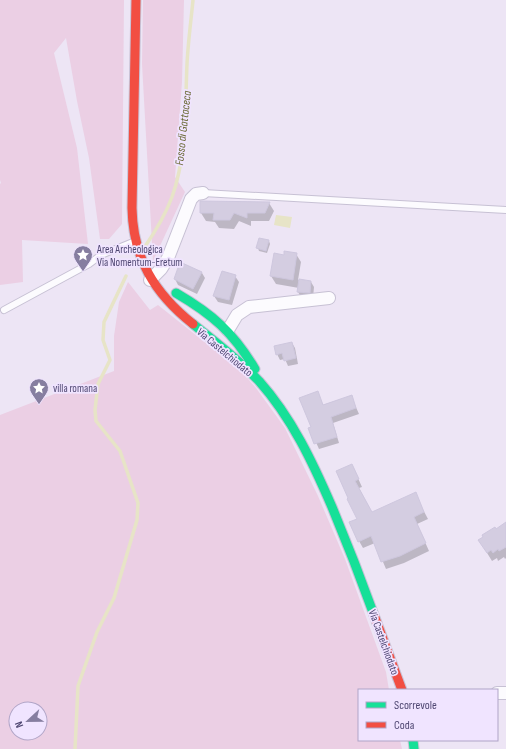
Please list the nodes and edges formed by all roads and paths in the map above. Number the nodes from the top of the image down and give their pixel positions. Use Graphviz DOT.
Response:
graph roads {
  1 [pos="136,0"];
  2 [pos="203,194"];
  3 [pos="506,210"];
  4 [pos="135,241"];
  5 [pos="150,280"];
  6 [pos="176,293"];
  7 [pos="329,298"];
  8 [pos="4,310"];
  9 [pos="228,330"];
  10 [pos="265,388"];
  11 [pos="402,689"];
  1 -- 4 [label="street, Via Castelchiodato"];
  2 -- 3 [label="lane"];
  2 -- 5 [label="street"];
  4 -- 5 [label="street, Via Castelchiodato"];
  4 -- 8 [label="lane"];
  5 -- 10 [label="street, Via Castelchiodato"];
  6 -- 9 [label="street"];
  7 -- 9 [label="street"];
  9 -- 10 [label="street"];
  10 -- 11 [label="street, Via Castelchiodato"];
}
